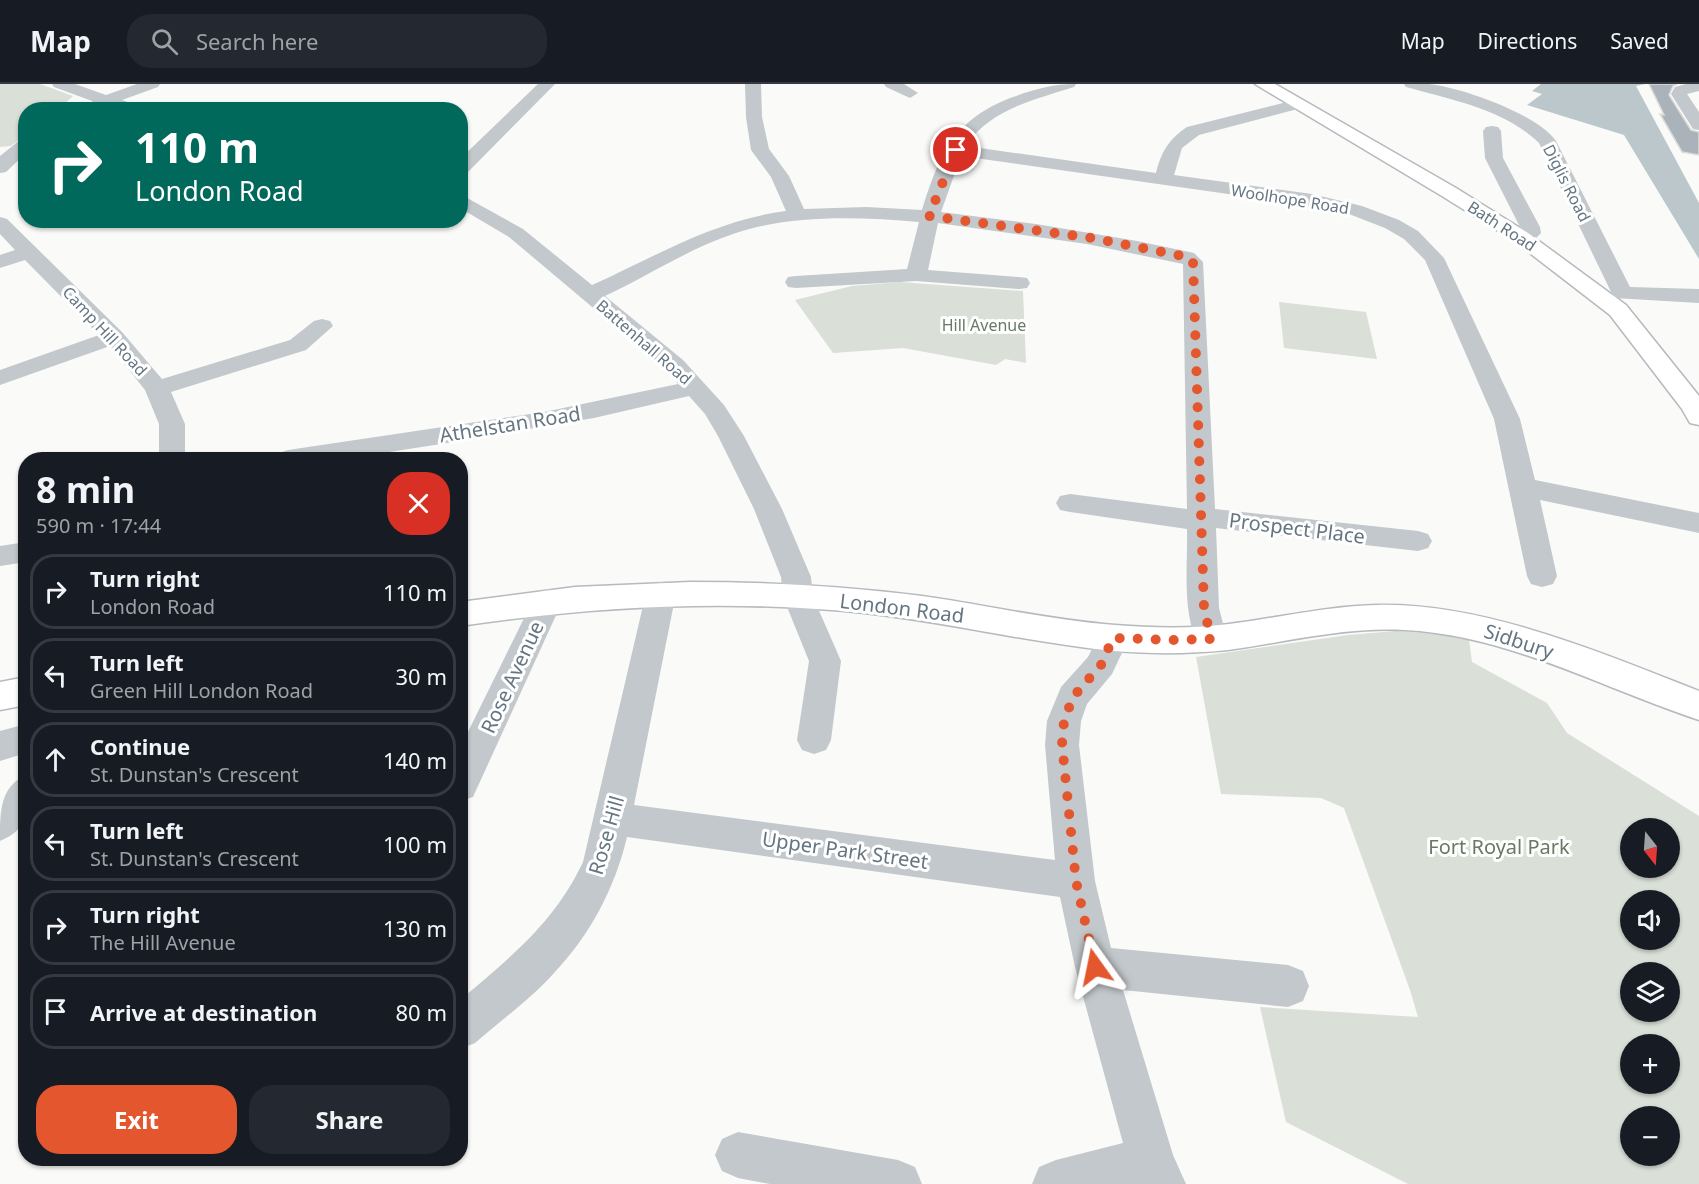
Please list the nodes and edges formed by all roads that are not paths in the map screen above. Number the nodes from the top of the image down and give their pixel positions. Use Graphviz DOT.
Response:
graph roads {
  1 [pos="60,84"];
  2 [pos="152,84"];
  3 [pos="547,84"];
  4 [pos="753,84"];
  5 [pos="892,84"];
  6 [pos="1068,84"];
  7 [pos="1263,84"];
  8 [pos="1412,84"];
  9 [pos="1699,86"];
  10 [pos="910,93"];
  11 [pos="104,101"];
  12 [pos="107,102"];
  13 [pos="1299,104"];
  14 [pos="1697,119"];
  15 [pos="1492,131"];
  16 [pos="18,150"];
  17 [pos="956,150"];
  18 [pos="468,162"];
  19 [pos="0,168"];
  20 [pos="1164,180"];
  21 [pos="468,206"];
  22 [pos="797,215"];
  23 [pos="929,216"];
  24 [pos="0,223"];
  25 [pos="1521,237"];
  26 [pos="28,252"];
  27 [pos="0,262"];
  28 [pos="916,275"];
  29 [pos="796,282"];
  30 [pos="1019,283"];
  31 [pos="589,295"];
  32 [pos="1699,296"];
  33 [pos="1620,302"];
  34 [pos="322,326"];
  35 [pos="114,337"];
  36 [pos="0,378"];
  37 [pos="157,387"];
  38 [pos="695,387"];
  39 [pos="1699,417"];
  40 [pos="172,452"];
  41 [pos="332,452"];
  42 [pos="1523,487"];
  43 [pos="1070,503"];
  44 [pos="1201,519"];
  45 [pos="1699,523"];
  46 [pos="1401,536"];
  47 [pos="18,553"];
  48 [pos="0,556"];
  49 [pos="1542,576"];
  50 [pos="662,593"];
  51 [pos="798,597"];
  52 [pos="548,600"];
  53 [pos="468,613"];
  54 [pos="1341,620"];
  55 [pos="1113,638"];
  56 [pos="1211,639"];
  57 [pos="18,693"];
  58 [pos="0,696"];
  59 [pos="1694,704"];
  60 [pos="18,740"];
  61 [pos="814,740"];
  62 [pos="0,746"];
  63 [pos="468,769"];
  64 [pos="18,801"];
  65 [pos="613,819"];
  66 [pos="0,824"];
  67 [pos="1076,881"];
  68 [pos="1095,967"];
  69 [pos="1288,986"];
  70 [pos="468,1021"];
  71 [pos="738,1155"];
  72 [pos="1156,1172"];
  73 [pos="898,1184"];
  74 [pos="1056,1184"];
  1 -- 11 [label="street"];
  2 -- 11 [label="street"];
  3 -- 18 [label="street"];
  4 -- 22 [label="street"];
  5 -- 10 [label="street"];
  6 -- 17 [label="street"];
  7 -- 13 [label="main road, Bath Road"];
  8 -- 33 [label="street, Diglis Road"];
  9 -- 14 [label="street"];
  11 -- 12 [label="street"];
  13 -- 20 [label="street"];
  13 -- 25 [label="main road, Bath Road"];
  15 -- 25 [label="street"];
  16 -- 19 [label="street"];
  17 -- 20 [label="street, Woolhope Road"];
  17 -- 23 [label="street"];
  20 -- 42 [label="street, Woolhope Road"];
  21 -- 31 [label="street, Battenhall Road"];
  22 -- 23 [label="street"];
  22 -- 31 [label="street"];
  23 -- 28 [label="street"];
  23 -- 44 [label="street"];
  24 -- 26 [label="street, Camp Hill Road"];
  25 -- 33 [label="main road, Bath Road"];
  26 -- 27 [label="street"];
  26 -- 35 [label="street, Camp Hill Road"];
  28 -- 29 [label="street"];
  28 -- 30 [label="street"];
  31 -- 38 [label="street, Battenhall Road"];
  32 -- 33 [label="street"];
  33 -- 39 [label="main road, Bath Road"];
  34 -- 37 [label="street"];
  35 -- 36 [label="street"];
  35 -- 37 [label="street, Camp Hill Road"];
  37 -- 40 [label="street, Camp Hill Road"];
  38 -- 41 [label="street, Athelstan Road"];
  38 -- 51 [label="street, Battenhall Road"];
  42 -- 45 [label="street"];
  42 -- 49 [label="street, Woolhope Road"];
  43 -- 44 [label="street, Prospect Place"];
  44 -- 46 [label="street, Prospect Place"];
  44 -- 56 [label="street"];
  47 -- 48 [label="street"];
  50 -- 51 [label="main road, London Road"];
  50 -- 52 [label="main road, London Road"];
  50 -- 65 [label="street, Rose Hill"];
  51 -- 55 [label="main road, London Road"];
  51 -- 61 [label="street, Battenhall Road"];
  52 -- 53 [label="main road, London Road"];
  52 -- 63 [label="street, Rose Avenue"];
  54 -- 56 [label="main road, London Road"];
  54 -- 59 [label="main road, Sidbury"];
  55 -- 56 [label="main road, London Road"];
  55 -- 67 [label="street"];
  57 -- 58 [label="main road"];
  60 -- 62 [label="street"];
  64 -- 66 [label="street"];
  65 -- 67 [label="street, Upper Park Street"];
  65 -- 70 [label="street, Rose Hill"];
  67 -- 68 [label="street"];
  68 -- 69 [label="street"];
  68 -- 72 [label="street"];
  71 -- 73 [label="street"];
  72 -- 74 [label="street"];
}
